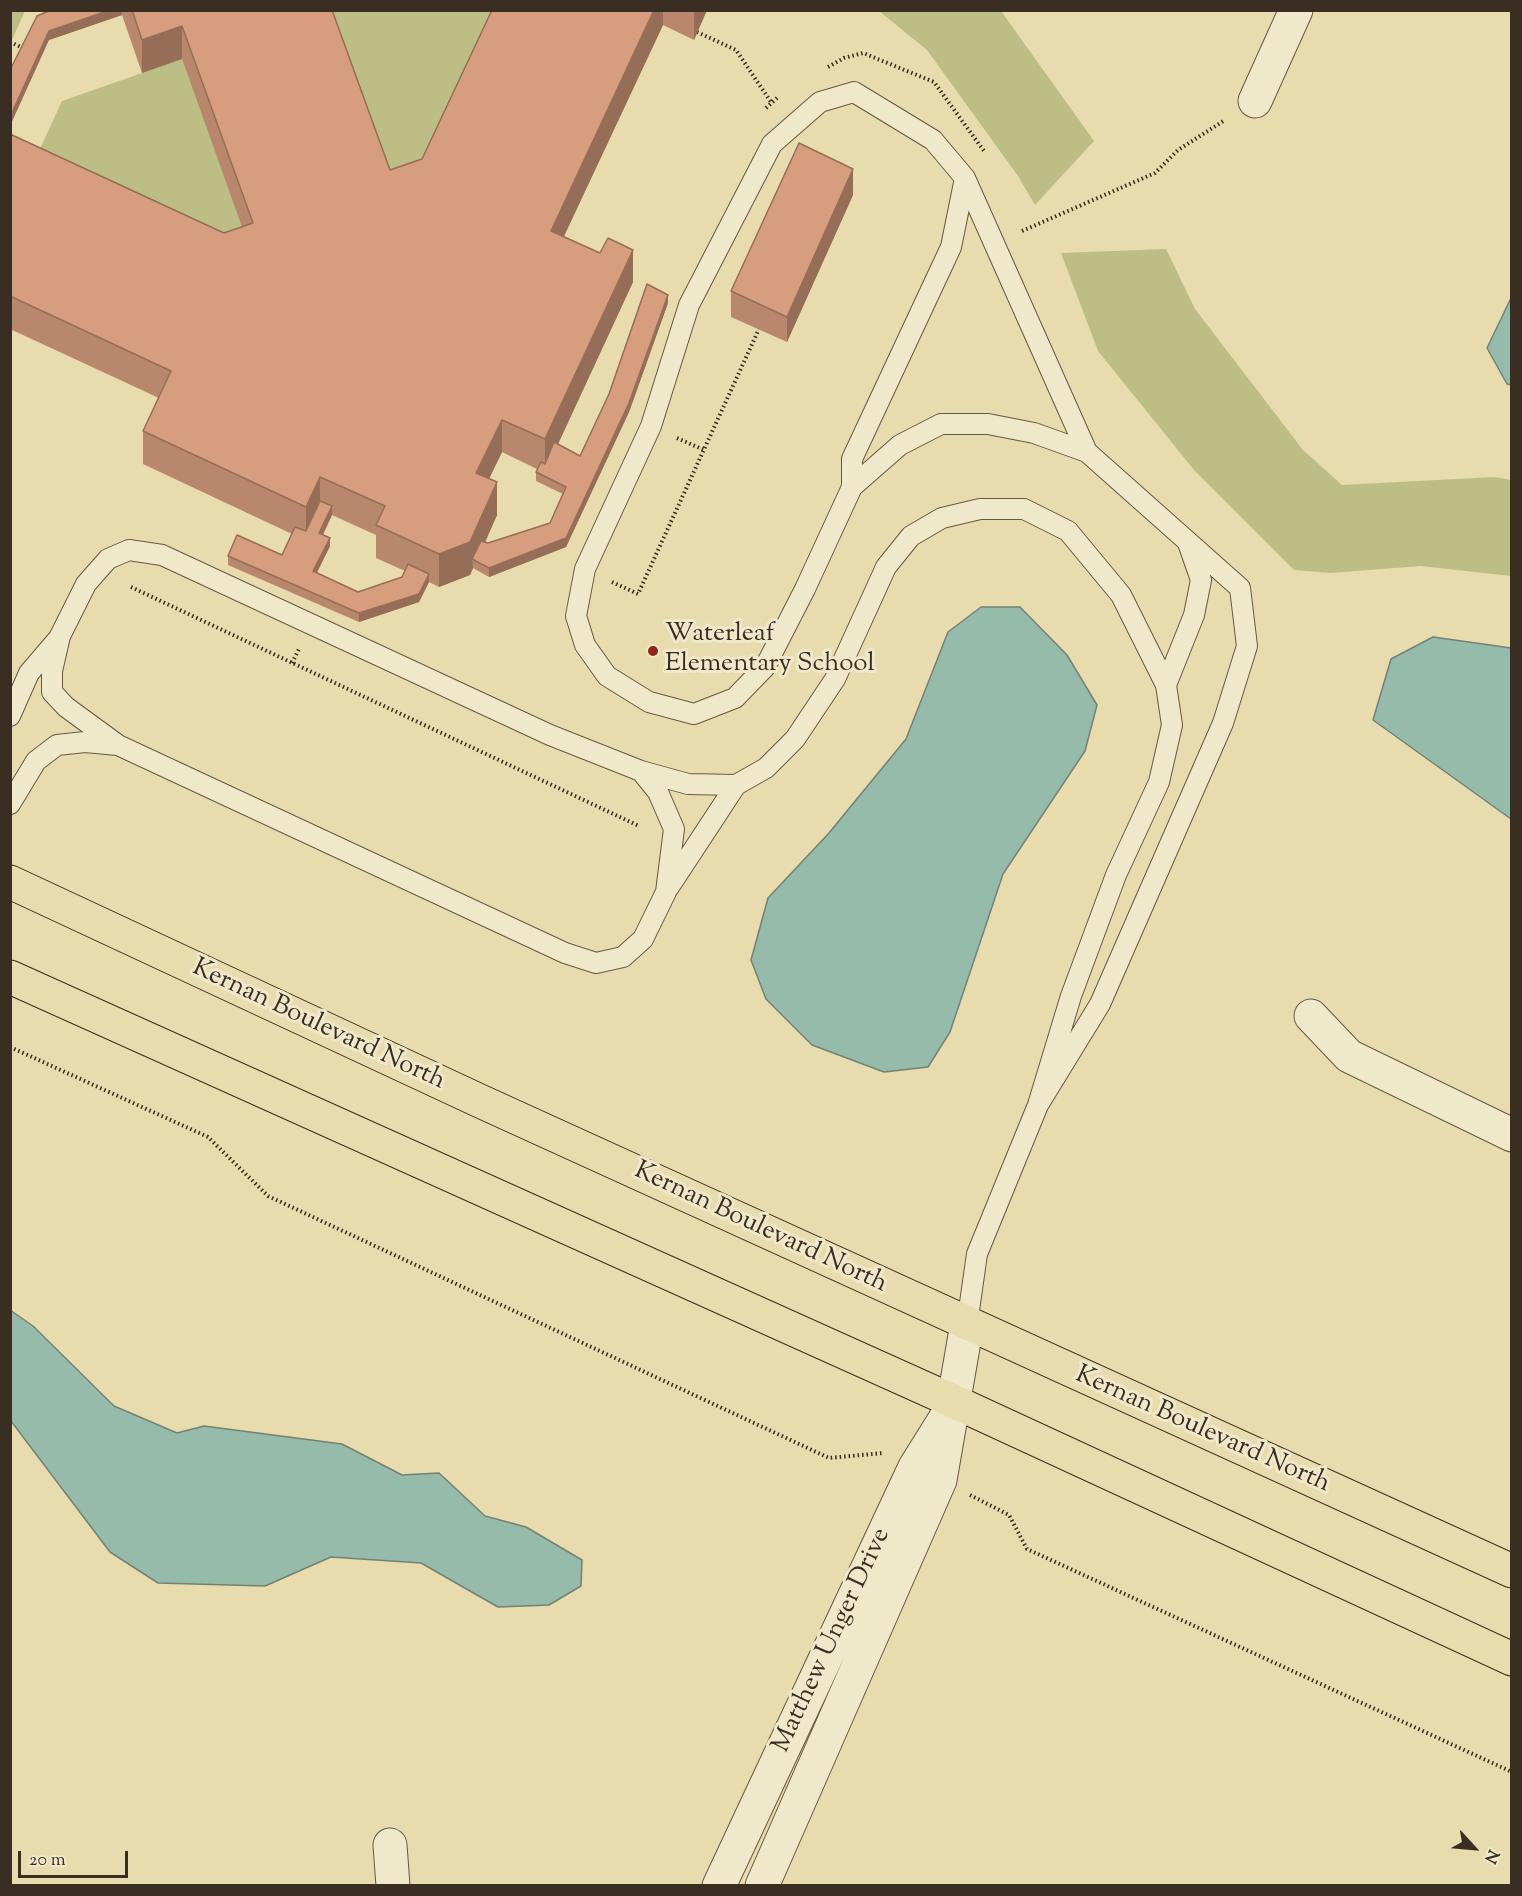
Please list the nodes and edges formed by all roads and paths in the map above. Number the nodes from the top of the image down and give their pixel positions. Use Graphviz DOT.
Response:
graph roads {
  1 [pos="1296,10"];
  2 [pos="697,32"];
  3 [pos="10,42"];
  4 [pos="25,49"];
  5 [pos="1255,101"];
  6 [pos="771,102"];
  7 [pos="965,178"];
  8 [pos="759,329"];
  9 [pos="1087,452"];
  10 [pos="852,487"];
  11 [pos="1186,538"];
  12 [pos="585,569"];
  13 [pos="131,587"];
  14 [pos="60,636"];
  15 [pos="1166,685"];
  16 [pos="10,716"];
  17 [pos="118,745"];
  18 [pos="641,771"];
  19 [pos="736,784"];
  20 [pos="10,804"];
  21 [pos="639,826"];
  22 [pos="10,882"];
  23 [pos="666,892"];
  24 [pos="10,977"];
  25 [pos="1311,1016"];
  26 [pos="10,1047"];
  27 [pos="1038,1105"];
  28 [pos="1512,1135"];
  29 [pos="967,1324"];
  30 [pos="955,1402"];
  31 [pos="927,1473"];
  32 [pos="1512,1571"];
  33 [pos="1512,1659"];
  34 [pos="1512,1772"];
  35 [pos="390,1845"];
  36 [pos="393,1886"];
  37 [pos="719,1886"];
  38 [pos="762,1886"];
  1 -- 5 [label="street"];
  2 -- 6 [label="path"];
  3 -- 4 [label="path"];
  7 -- 9 [label="lane"];
  7 -- 10 [label="lane"];
  7 -- 12 [label="lane"];
  8 -- 12 [label="path"];
  9 -- 10 [label="lane"];
  9 -- 11 [label="lane"];
  10 -- 12 [label="lane"];
  11 -- 15 [label="lane"];
  11 -- 27 [label="lane"];
  13 -- 21 [label="path"];
  14 -- 16 [label="lane"];
  14 -- 17 [label="lane"];
  14 -- 18 [label="lane"];
  15 -- 19 [label="lane"];
  15 -- 27 [label="lane"];
  17 -- 20 [label="lane"];
  17 -- 23 [label="lane"];
  18 -- 19 [label="lane"];
  18 -- 23 [label="lane"];
  19 -- 23 [label="lane"];
  22 -- 29 [label="main road, Kernan Boulevard North"];
  24 -- 30 [label="main road"];
  25 -- 28 [label="street"];
  26 -- 31 [label="path"];
  27 -- 29 [label="lane"];
  29 -- 30 [label="street, Matthew Unger Drive"];
  29 -- 32 [label="main road, Kernan Boulevard North"];
  30 -- 31 [label="street, Matthew Unger Drive"];
  30 -- 33 [label="main road"];
  31 -- 34 [label="path"];
  31 -- 37 [label="street, Matthew Unger Drive"];
  31 -- 38 [label="street, Matthew Unger Drive"];
  35 -- 36 [label="street"];
}
